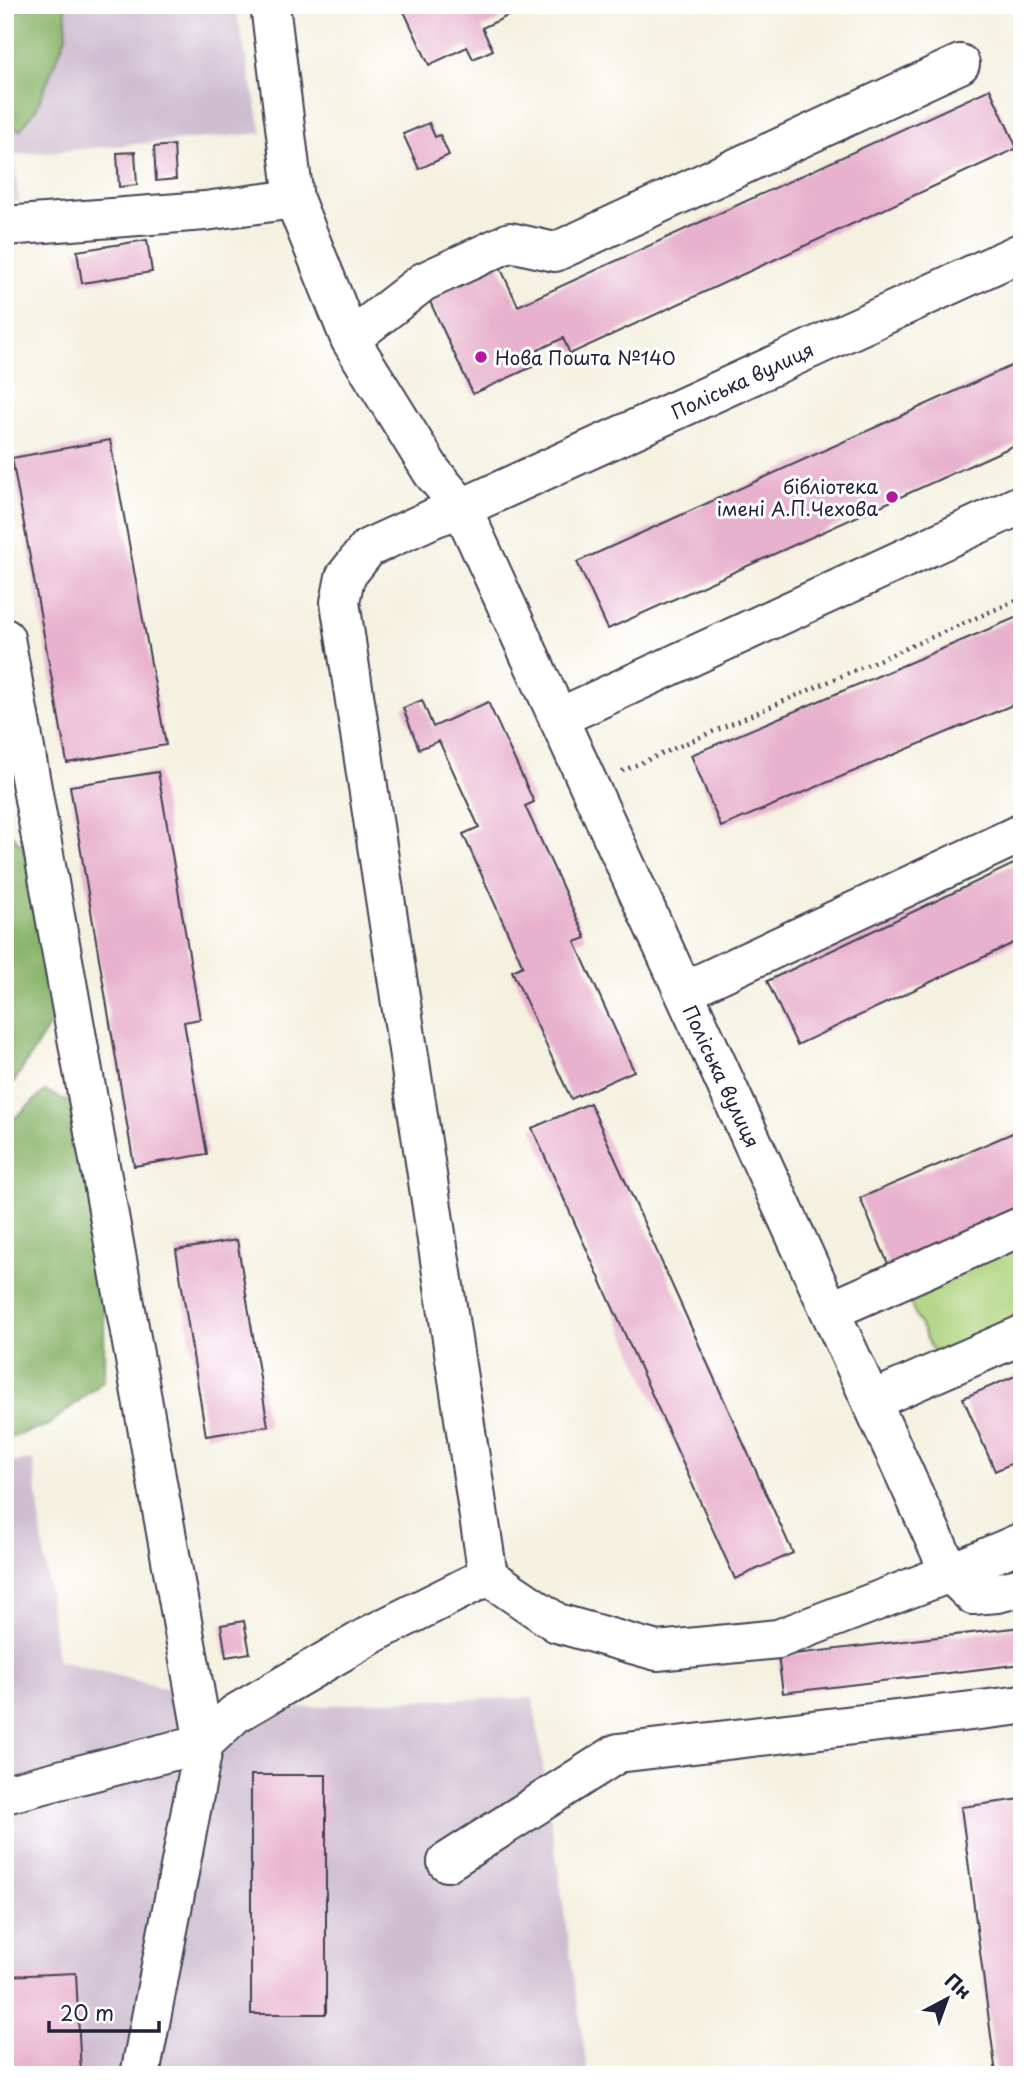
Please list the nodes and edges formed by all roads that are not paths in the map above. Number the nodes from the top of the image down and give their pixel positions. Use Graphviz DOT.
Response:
graph roads {
  1 [pos="270,5"];
  2 [pos="960,64"];
  3 [pos="294,200"];
  4 [pos="5,226"];
  5 [pos="1022,251"];
  6 [pos="350,339"];
  7 [pos="1021,506"];
  8 [pos="462,508"];
  9 [pos="5,638"];
  10 [pos="558,718"];
  11 [pos="1022,833"];
  12 [pos="684,991"];
  13 [pos="1022,1226"];
  14 [pos="830,1311"];
  15 [pos="1022,1335"];
  16 [pos="871,1401"];
  17 [pos="1022,1542"];
  18 [pos="950,1573"];
  19 [pos="488,1576"];
  20 [pos="1022,1587"];
  21 [pos="1022,1705"];
  22 [pos="204,1743"];
  23 [pos="5,1794"];
  24 [pos="447,1862"];
  25 [pos="140,2075"];
  1 -- 3 [label="street, Поліська вулиця"];
  2 -- 6 [label="street"];
  3 -- 4 [label="street"];
  3 -- 6 [label="street, Поліська вулиця"];
  5 -- 8 [label="street, Поліська вулиця"];
  6 -- 8 [label="street, Поліська вулиця"];
  7 -- 10 [label="street"];
  8 -- 10 [label="street, Поліська вулиця"];
  8 -- 19 [label="street"];
  9 -- 22 [label="street"];
  10 -- 12 [label="street, Поліська вулиця"];
  11 -- 12 [label="street"];
  12 -- 14 [label="street, Поліська вулиця"];
  13 -- 14 [label="street"];
  14 -- 16 [label="street, Поліська вулиця"];
  15 -- 16 [label="street"];
  16 -- 18 [label="street, Поліська вулиця"];
  17 -- 18 [label="street"];
  18 -- 19 [label="street"];
  18 -- 20 [label="street"];
  19 -- 22 [label="street"];
  21 -- 24 [label="street"];
  22 -- 23 [label="street"];
  22 -- 25 [label="street"];
}
